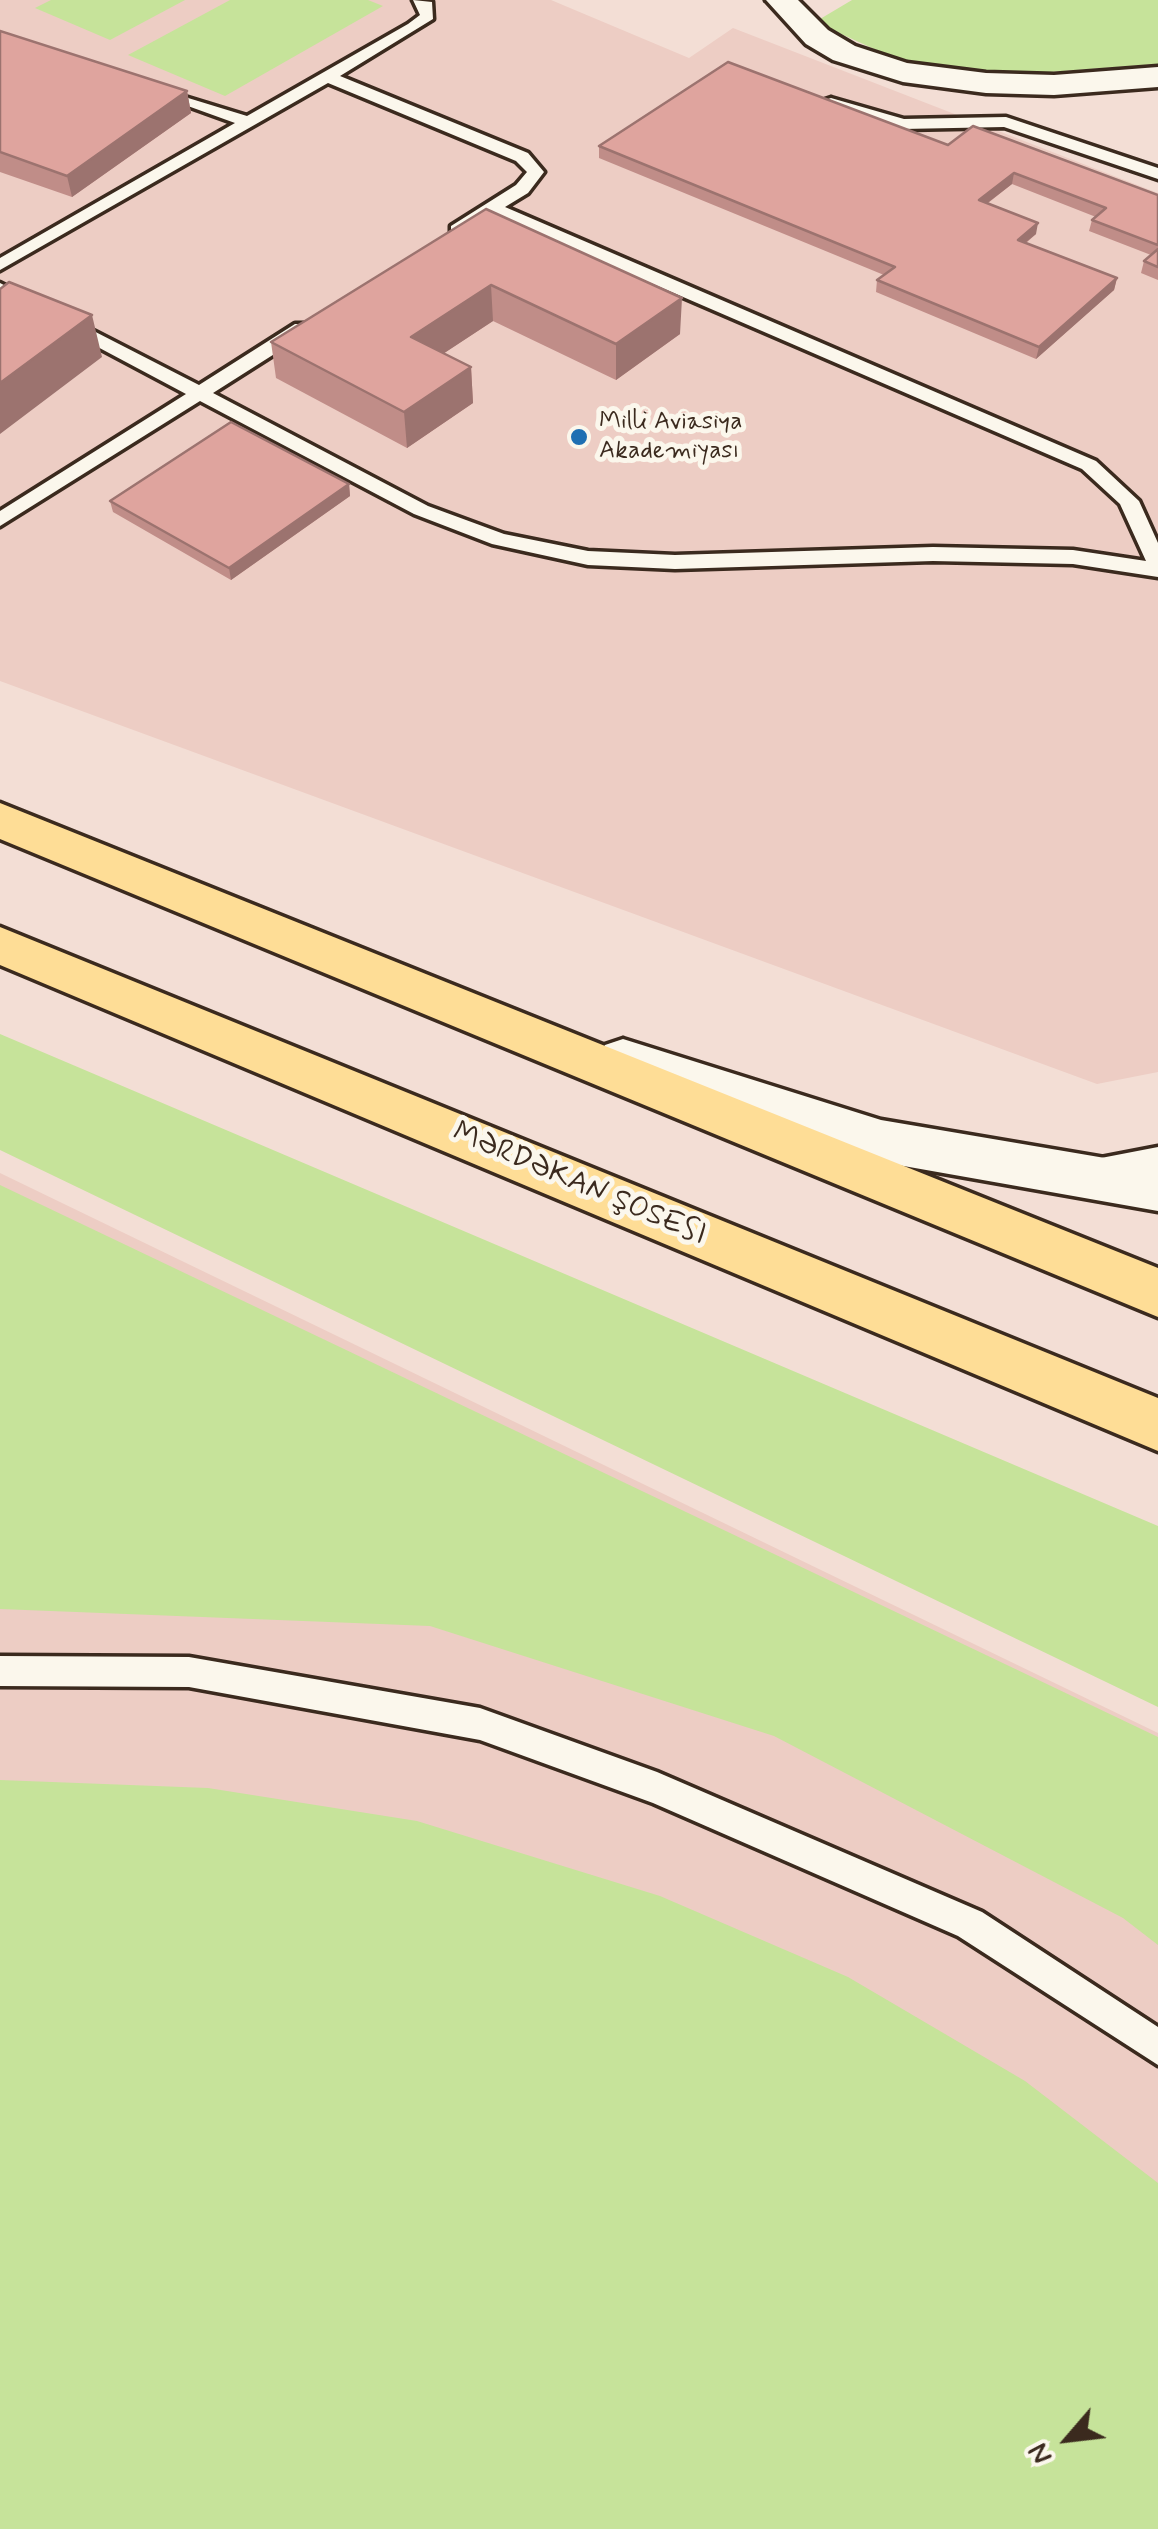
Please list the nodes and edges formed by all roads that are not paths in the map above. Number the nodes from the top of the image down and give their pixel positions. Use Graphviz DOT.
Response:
graph roads {
  1 [pos="422,0"];
  2 [pos="781,0"];
  3 [pos="328,76"];
  4 [pos="1158,77"];
  5 [pos="142,84"];
  6 [pos="821,100"];
  7 [pos="248,122"];
  8 [pos="1158,174"];
  9 [pos="492,208"];
  10 [pos="443,238"];
  11 [pos="0,265"];
  12 [pos="0,288"];
  13 [pos="313,321"];
  14 [pos="199,394"];
  15 [pos="0,520"];
  16 [pos="1158,568"];
  17 [pos="0,820"];
  18 [pos="0,945"];
  19 [pos="462,1008"];
  20 [pos="1158,1158"];
  21 [pos="1055,1172"];
  22 [pos="1158,1190"];
  23 [pos="1158,1292"];
  24 [pos="1158,1426"];
  25 [pos="0,1671"];
  26 [pos="1158,2047"];
  1 -- 3 [label="lane"];
  2 -- 4 [label="street"];
  3 -- 7 [label="lane"];
  3 -- 9 [label="lane"];
  5 -- 7 [label="lane"];
  6 -- 8 [label="lane"];
  7 -- 11 [label="lane"];
  9 -- 10 [label="lane"];
  9 -- 16 [label="lane"];
  12 -- 14 [label="lane"];
  13 -- 14 [label="lane"];
  14 -- 15 [label="lane"];
  14 -- 16 [label="lane"];
  17 -- 19 [label="highway"];
  18 -- 24 [label="highway, MƏRDƏKAN ŞOSESI"];
  19 -- 21 [label="street"];
  19 -- 23 [label="highway"];
  20 -- 21 [label="lane"];
  21 -- 22 [label="street"];
  25 -- 26 [label="lane"];
}
